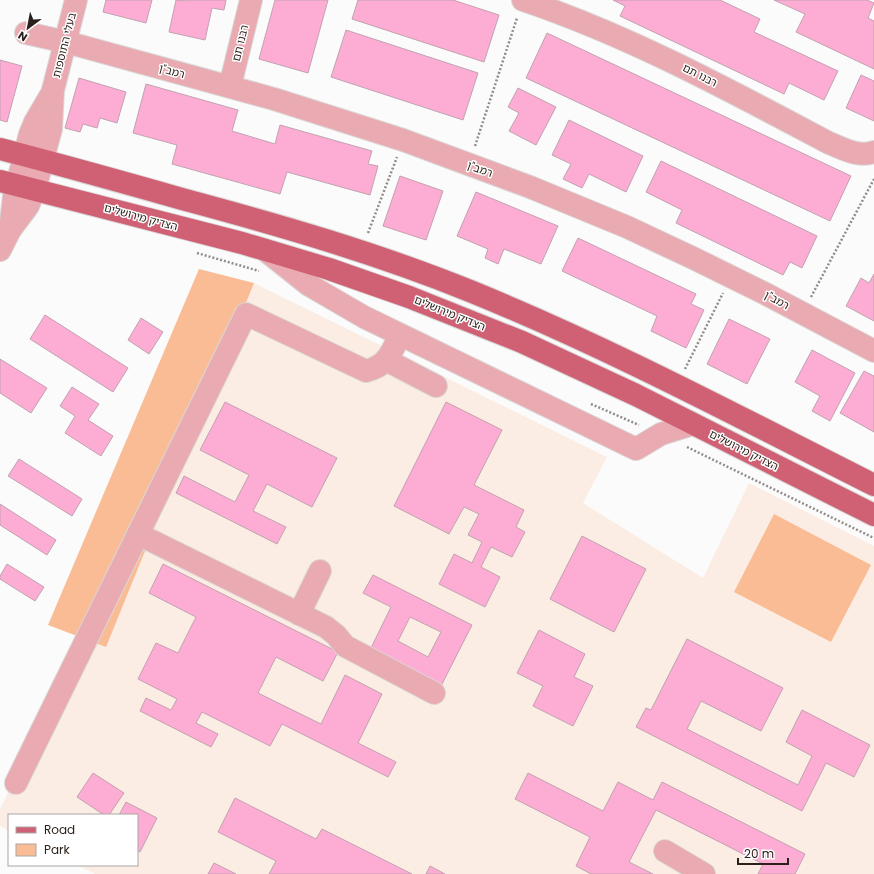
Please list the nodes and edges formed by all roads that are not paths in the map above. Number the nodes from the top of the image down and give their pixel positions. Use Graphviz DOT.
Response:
graph roads {
  1 [pos="76,0"];
  2 [pos="251,0"];
  3 [pos="523,0"];
  4 [pos="26,33"];
  5 [pos="66,42"];
  6 [pos="230,86"];
  7 [pos="0,149"];
  8 [pos="874,152"];
  9 [pos="34,158"];
  10 [pos="17,185"];
  11 [pos="264,249"];
  12 [pos="0,250"];
  13 [pos="400,335"];
  14 [pos="874,351"];
  15 [pos="386,360"];
  16 [pos="436,386"];
  17 [pos="693,424"];
  18 [pos="874,485"];
  19 [pos="874,515"];
  20 [pos="138,534"];
  21 [pos="320,571"];
  22 [pos="299,614"];
  23 [pos="434,693"];
  24 [pos="16,783"];
  25 [pos="665,851"];
  26 [pos="704,874"];
  1 -- 5 [label="street, בעלי התוספות"];
  2 -- 6 [label="street, רבנו תם"];
  3 -- 8 [label="street, רבנו תם"];
  4 -- 5 [label="street, רמב\"ן"];
  5 -- 6 [label="street, רמב\"ן"];
  5 -- 9 [label="street, בעלי התוספות"];
  6 -- 14 [label="street, רמב\"ן"];
  7 -- 9 [label="main road"];
  9 -- 10 [label="street, בעלי התוספות"];
  9 -- 18 [label="main road"];
  10 -- 11 [label="main road, הצדיק מירושלים"];
  10 -- 12 [label="street, בעלי התוספות"];
  11 -- 13 [label="street"];
  11 -- 17 [label="main road, הצדיק מירושלים"];
  13 -- 15 [label="street"];
  13 -- 17 [label="street"];
  15 -- 16 [label="street"];
  15 -- 20 [label="street"];
  17 -- 19 [label="main road, הצדיק מירושלים"];
  20 -- 22 [label="street"];
  20 -- 24 [label="street"];
  21 -- 22 [label="street"];
  22 -- 23 [label="street"];
  25 -- 26 [label="street"];
}
